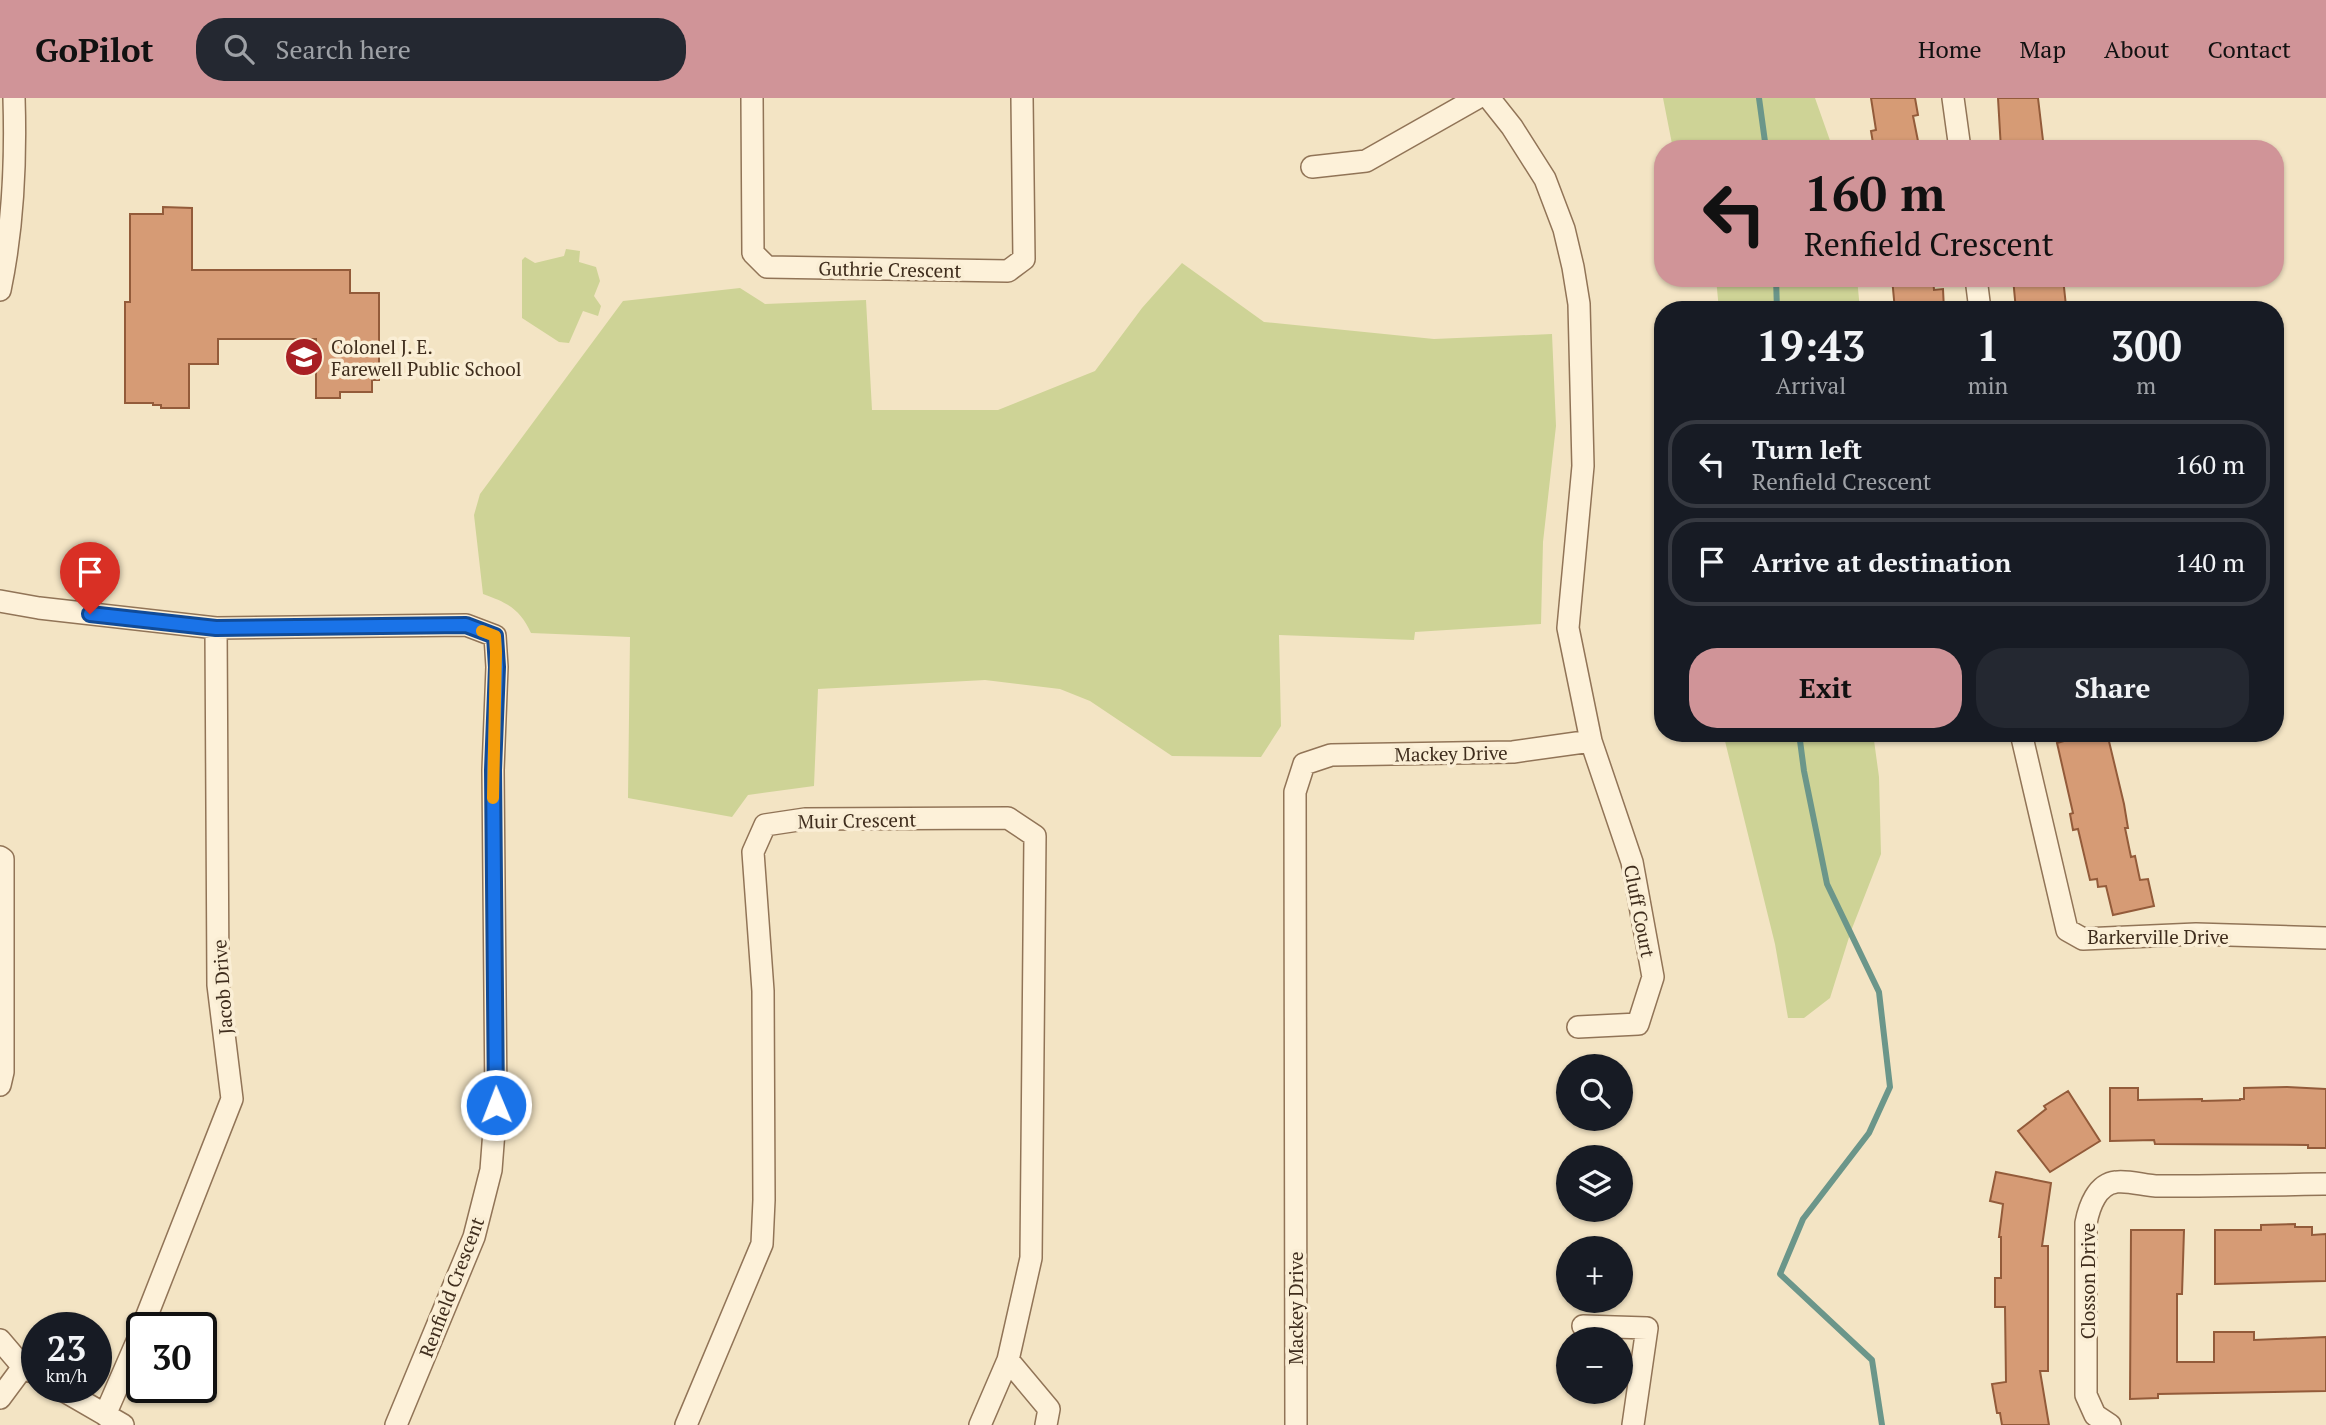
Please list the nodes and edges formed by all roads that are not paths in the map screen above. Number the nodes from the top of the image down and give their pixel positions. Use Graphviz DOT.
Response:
graph roads {
  1 [pos="14,98"];
  2 [pos="752,98"];
  3 [pos="1022,98"];
  4 [pos="1477,98"];
  5 [pos="1489,98"];
  6 [pos="1954,98"];
  7 [pos="1959,140"];
  8 [pos="1312,167"];
  9 [pos="0,290"];
  10 [pos="0,601"];
  11 [pos="216,628"];
  12 [pos="1591,741"];
  13 [pos="2023,742"];
  14 [pos="0,857"];
  15 [pos="2326,937"];
  16 [pos="1578,1027"];
  17 [pos="0,1085"];
  18 [pos="2326,1184"];
  19 [pos="149,1312"];
  20 [pos="1583,1326"];
  21 [pos="0,1340"];
  22 [pos="1008,1360"];
  23 [pos="21,1362"];
  24 [pos="21,1379"];
  25 [pos="126,1381"];
  26 [pos="0,1398"];
  27 [pos="85,1403"];
  28 [pos="114,1420"];
  29 [pos="396,1425"];
  30 [pos="686,1425"];
  31 [pos="980,1425"];
  32 [pos="1046,1425"];
  33 [pos="1296,1425"];
  34 [pos="1633,1425"];
  35 [pos="2110,1425"];
  1 -- 9 [label="street"];
  2 -- 3 [label="street, Guthrie Crescent"];
  4 -- 8 [label="street"];
  5 -- 12 [label="street"];
  6 -- 7 [label="street"];
  10 -- 11 [label="street, Renfield Crescent"];
  11 -- 19 [label="street, Jacob Drive"];
  11 -- 29 [label="street, Renfield Crescent"];
  12 -- 16 [label="street, Cluff Court"];
  12 -- 33 [label="street, Mackey Drive"];
  13 -- 15 [label="street, Barkerville Drive"];
  14 -- 17 [label="street"];
  18 -- 35 [label="street, Closson Drive"];
  20 -- 34 [label="street"];
  21 -- 23 [label="street"];
  22 -- 30 [label="street, Muir Crescent"];
  22 -- 31 [label="street, Muir Crescent"];
  22 -- 32 [label="street"];
  24 -- 26 [label="street"];
  25 -- 28 [label="street, Jacob Drive"];
  27 -- 28 [label="street"];
}
